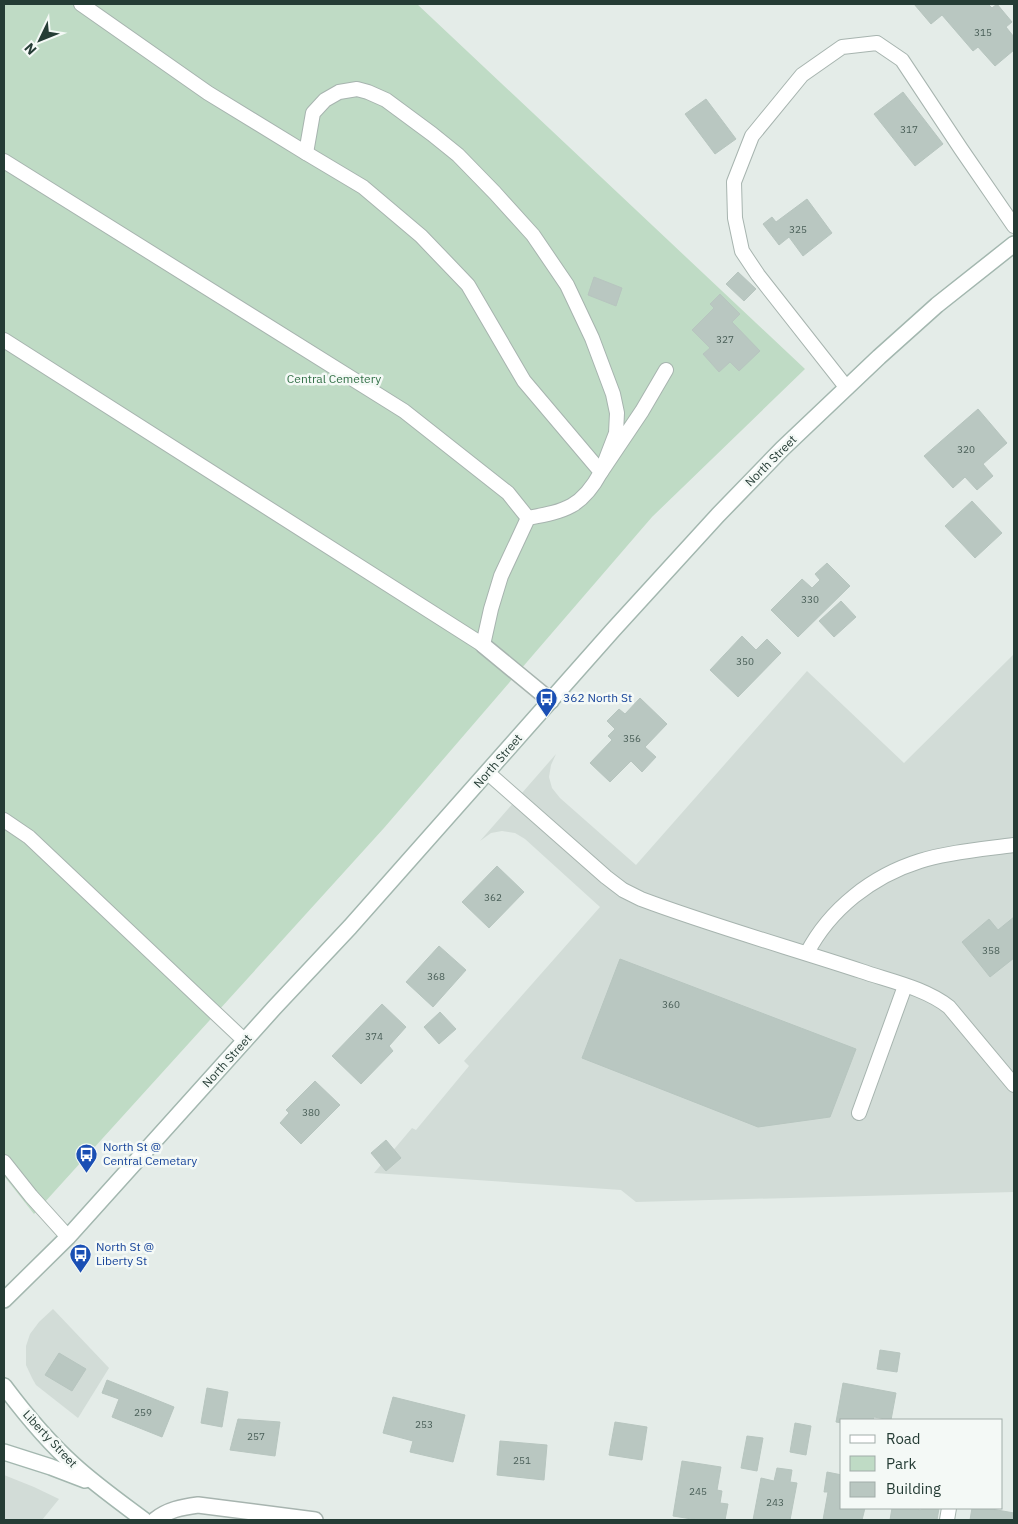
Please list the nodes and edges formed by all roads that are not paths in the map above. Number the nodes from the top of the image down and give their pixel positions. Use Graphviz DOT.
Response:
graph roads {
  1 [pos="81,4"];
  2 [pos="306,153"];
  3 [pos="4,161"];
  4 [pos="1014,226"];
  5 [pos="1014,244"];
  6 [pos="4,340"];
  7 [pos="666,370"];
  8 [pos="846,387"];
  9 [pos="601,472"];
  10 [pos="528,518"];
  11 [pos="483,644"];
  12 [pos="551,701"];
  13 [pos="488,772"];
  14 [pos="4,820"];
  15 [pos="1014,845"];
  16 [pos="807,953"];
  17 [pos="905,986"];
  18 [pos="245,1041"];
  19 [pos="1014,1085"];
  20 [pos="859,1113"];
  21 [pos="4,1162"];
  22 [pos="68,1237"];
  23 [pos="4,1300"];
  24 [pos="4,1386"];
  25 [pos="4,1452"];
  26 [pos="101,1488"];
  27 [pos="144,1520"];
  28 [pos="155,1520"];
  29 [pos="315,1520"];
  1 -- 2 [label="lane"];
  2 -- 9 [label="lane"];
  2 -- 9 [label="lane"];
  3 -- 10 [label="lane"];
  4 -- 8 [label="lane"];
  5 -- 8 [label="main road, North Street"];
  6 -- 11 [label="lane"];
  7 -- 9 [label="lane"];
  8 -- 12 [label="main road, North Street"];
  9 -- 10 [label="lane"];
  10 -- 11 [label="lane"];
  11 -- 12 [label="main road"];
  12 -- 13 [label="main road, North Street"];
  13 -- 16 [label="lane"];
  13 -- 18 [label="main road, North Street"];
  14 -- 18 [label="lane"];
  15 -- 16 [label="lane"];
  16 -- 17 [label="lane"];
  17 -- 19 [label="lane"];
  17 -- 20 [label="lane"];
  18 -- 22 [label="main road, North Street"];
  21 -- 22 [label="lane"];
  22 -- 23 [label="main road, North Street"];
  24 -- 26 [label="main road, Liberty Street"];
  25 -- 26 [label="main road, Liberty Street"];
  26 -- 27 [label="main road, Liberty Street"];
  28 -- 29 [label="main road"];
}
